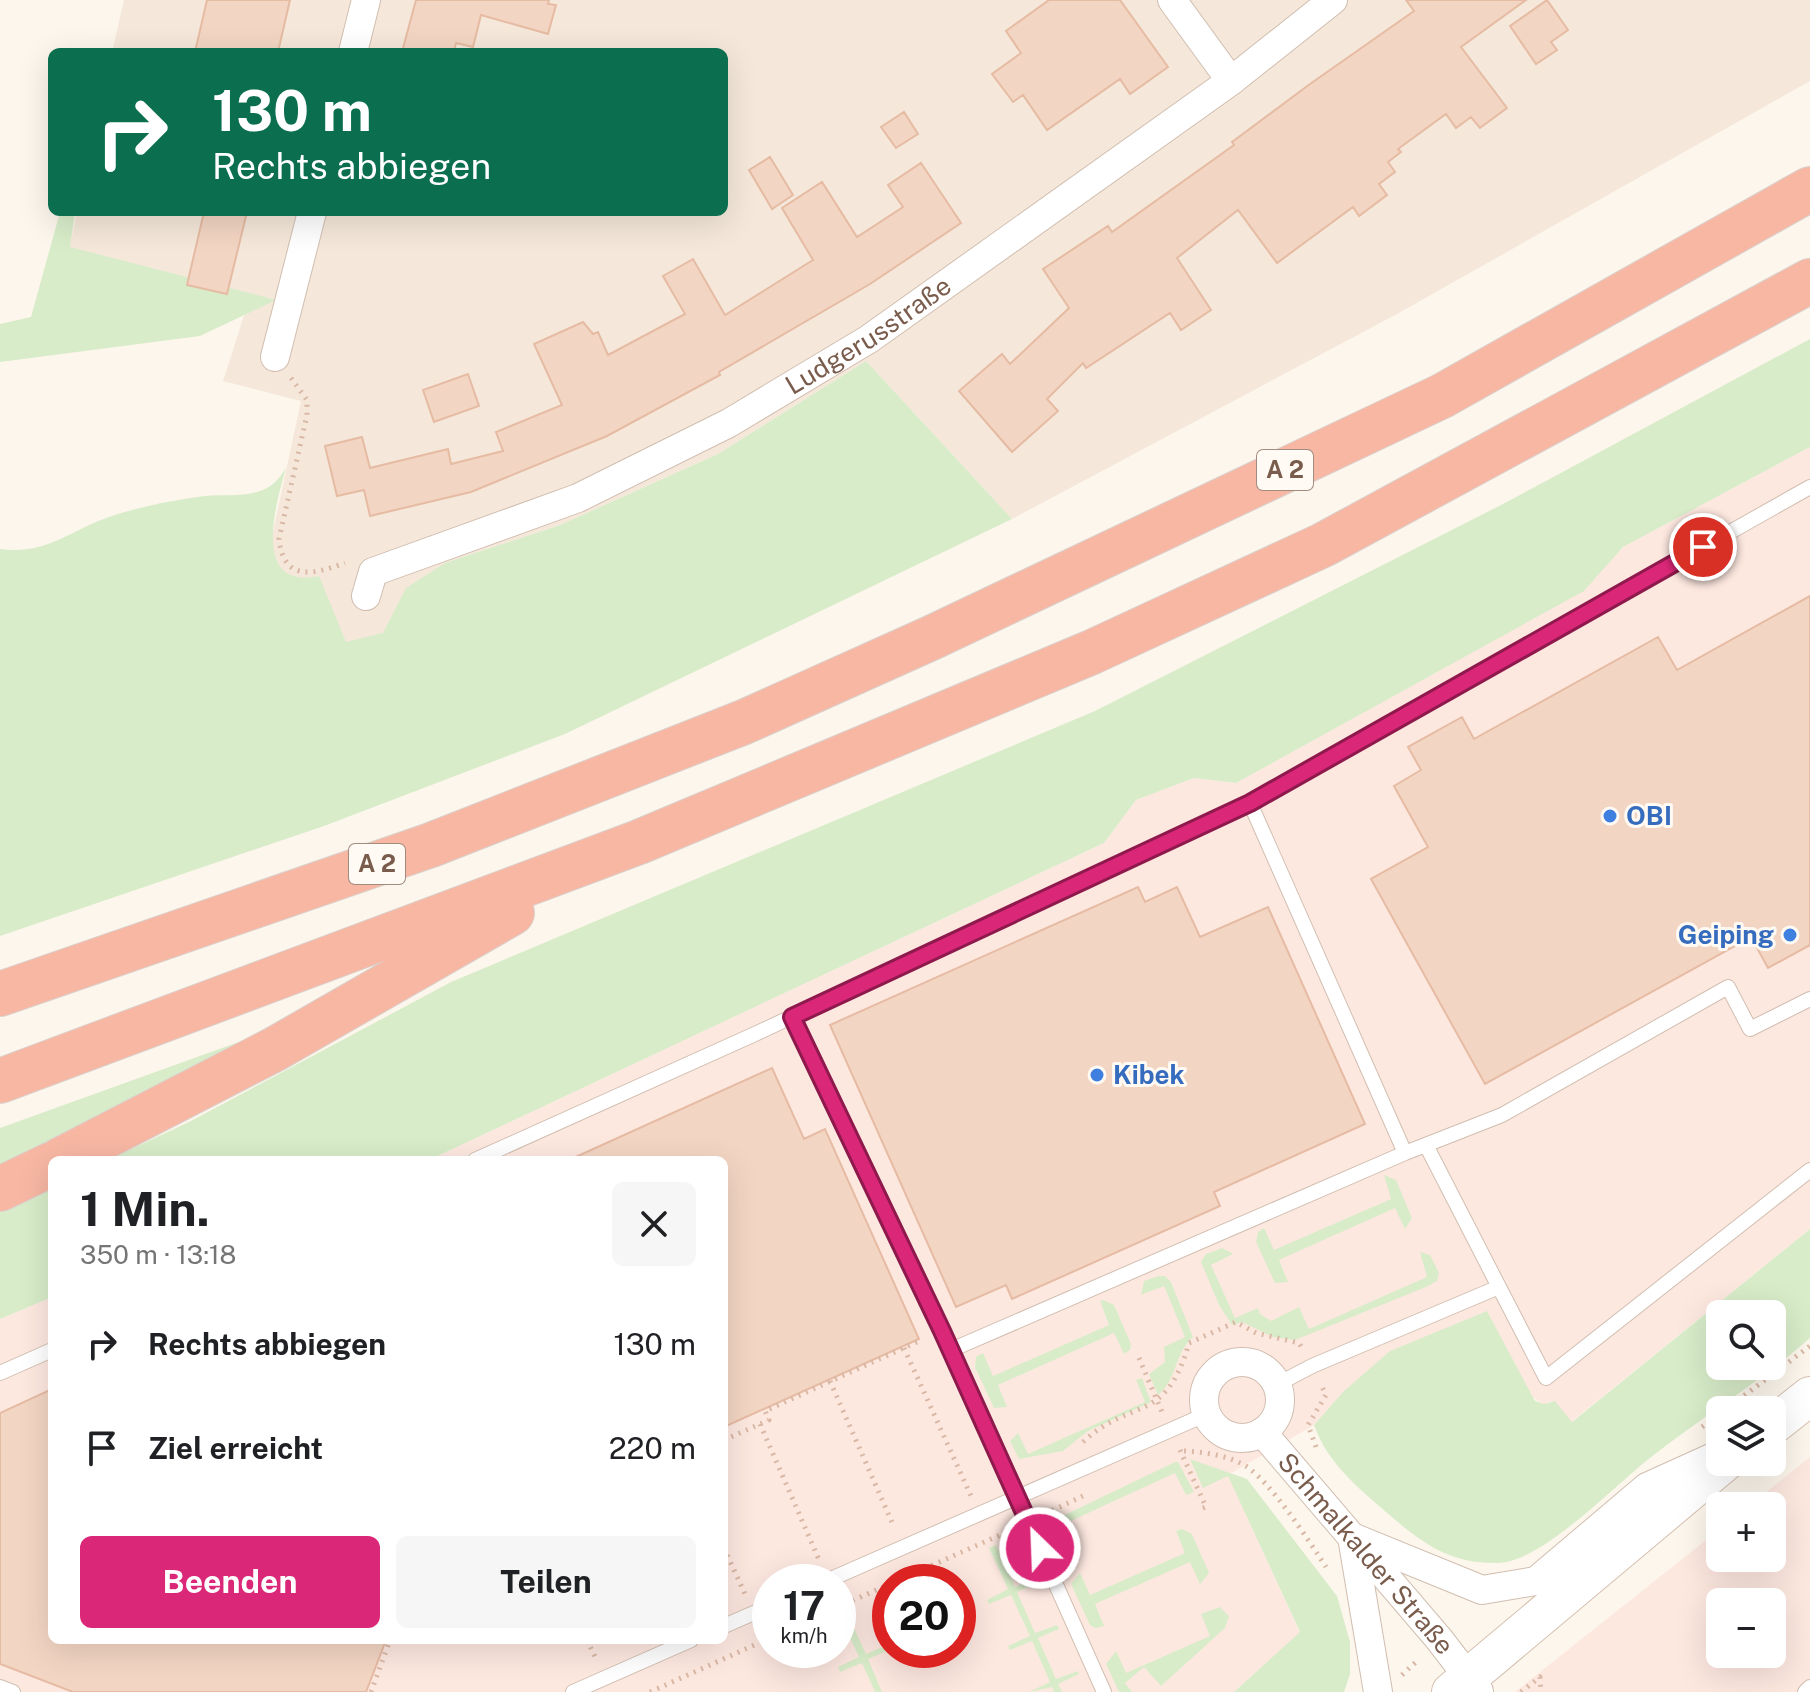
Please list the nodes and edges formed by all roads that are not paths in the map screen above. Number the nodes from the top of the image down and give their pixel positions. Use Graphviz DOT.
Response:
graph roads {
  1 [pos="366,0"];
  2 [pos="1172,0"];
  3 [pos="1333,0"];
  4 [pos="354,48"];
  5 [pos="1231,81"];
  6 [pos="1810,189"];
  7 [pos="311,216"];
  8 [pos="1810,281"];
  9 [pos="275,357"];
  10 [pos="1810,487"];
  11 [pos="370,584"];
  12 [pos="1250,803"];
  13 [pos="639,842"];
  14 [pos="2,993"];
  15 [pos="1810,999"];
  16 [pos="792,1017"];
  17 [pos="0,1081"];
  18 [pos="1426,1145"];
  19 [pos="1405,1153"];
  20 [pos="68,1156"];
  21 [pos="484,1156"];
  22 [pos="48,1166"];
  23 [pos="1810,1170"];
  24 [pos="0,1189"];
  25 [pos="1499,1287"];
  26 [pos="951,1350"];
  27 [pos="48,1352"];
  28 [pos="0,1373"];
  29 [pos="1276,1385"];
  30 [pos="1810,1396"];
  31 [pos="1207,1414"];
  32 [pos="1786,1415"];
  33 [pos="1262,1432"];
  34 [pos="1706,1460"];
  35 [pos="1709,1476"];
  36 [pos="1016,1495"];
  37 [pos="1352,1537"];
  38 [pos="856,1568"];
  39 [pos="752,1614"];
  40 [pos="728,1624"];
  41 [pos="682,1644"];
  42 [pos="0,1687"];
  43 [pos="1466,1687"];
  44 [pos="1810,1687"];
  45 [pos="13,1692"];
  46 [pos="573,1692"];
  47 [pos="1104,1692"];
  48 [pos="1378,1692"];
  49 [pos="1805,1692"];
  1 -- 4 [label="street"];
  2 -- 5 [label="street"];
  3 -- 5 [label="street, Ludgerusstraße"];
  5 -- 11 [label="street, Ludgerusstraße"];
  6 -- 14 [label="highway, A 2"];
  7 -- 9 [label="street"];
  8 -- 13 [label="highway"];
  10 -- 12 [label="lane"];
  12 -- 16 [label="lane"];
  12 -- 19 [label="lane"];
  13 -- 17 [label="highway"];
  13 -- 20 [label="highway"];
  15 -- 18 [label="lane"];
  16 -- 21 [label="lane"];
  16 -- 26 [label="lane"];
  18 -- 19 [label="lane"];
  18 -- 25 [label="lane"];
  19 -- 26 [label="lane"];
  22 -- 24 [label="highway"];
  23 -- 25 [label="lane"];
  25 -- 29 [label="lane"];
  26 -- 36 [label="lane"];
  27 -- 28 [label="lane"];
  29 -- 31 [label="street"];
  29 -- 33 [label="street"];
  30 -- 32 [label="main road"];
  31 -- 33 [label="street"];
  31 -- 36 [label="lane"];
  33 -- 37 [label="street, Schmalkalder Straße"];
  34 -- 37 [label="street"];
  35 -- 43 [label="main road, Schmalkalder Straße"];
  36 -- 38 [label="lane"];
  36 -- 47 [label="lane"];
  37 -- 43 [label="street, Schmalkalder Straße"];
  37 -- 48 [label="street"];
  39 -- 40 [label="lane"];
  41 -- 46 [label="lane"];
  42 -- 45 [label="lane"];
  44 -- 49 [label="lane"];
}
